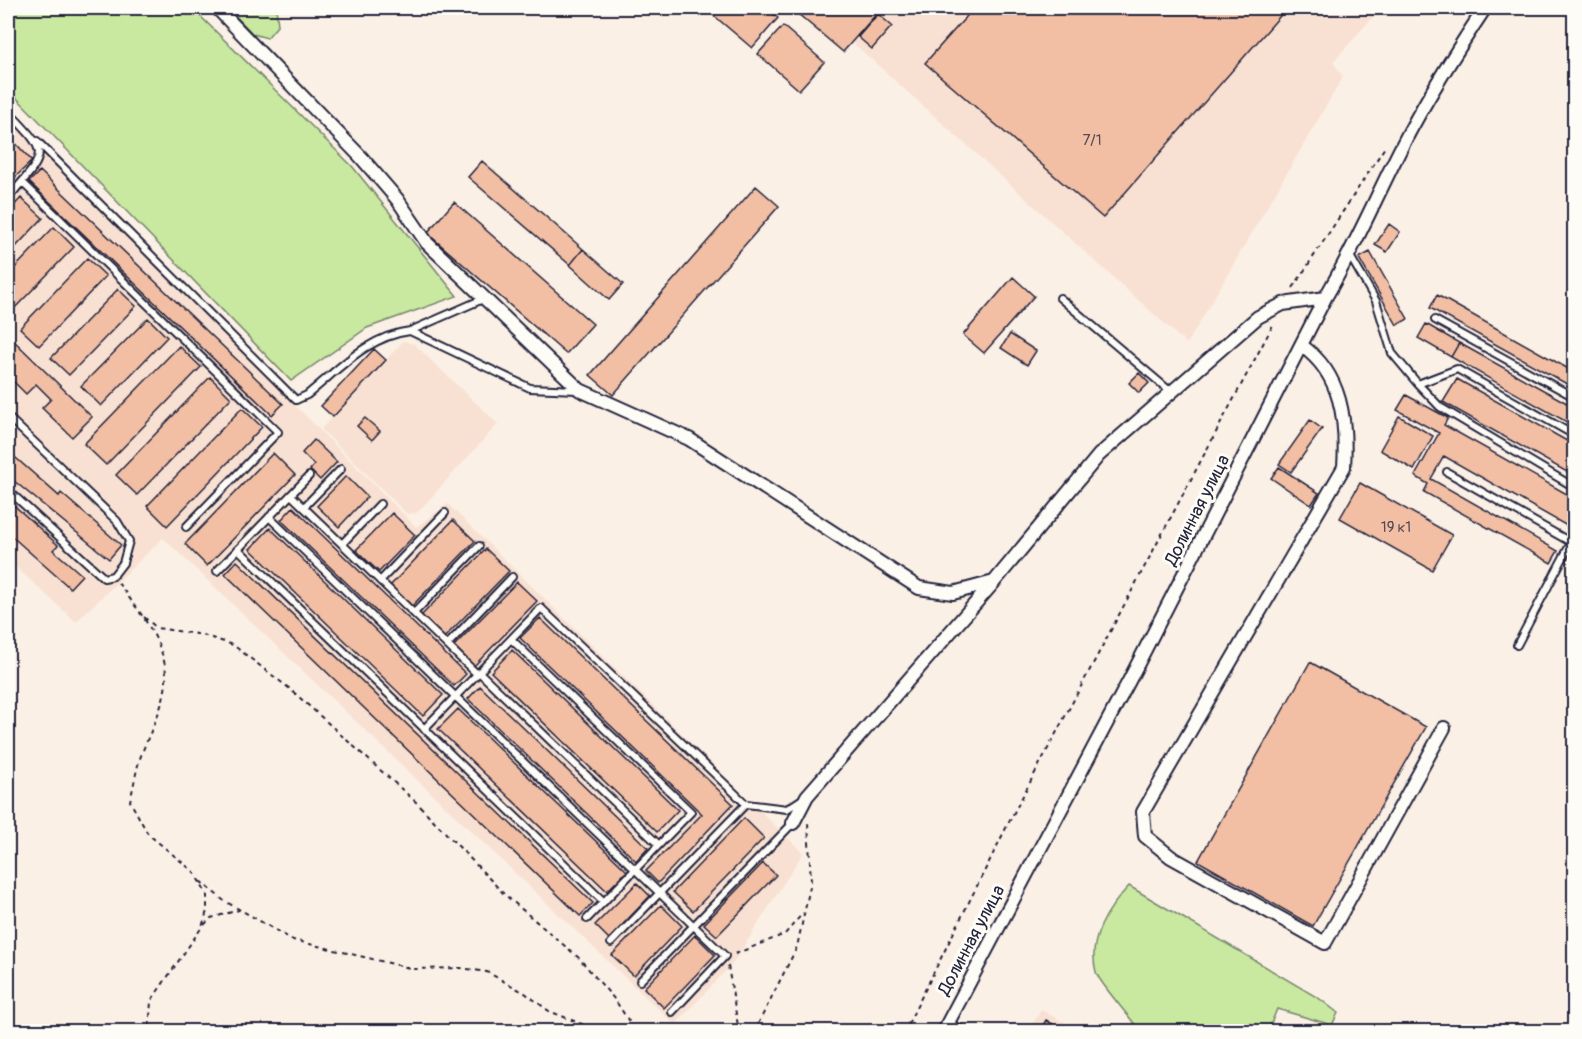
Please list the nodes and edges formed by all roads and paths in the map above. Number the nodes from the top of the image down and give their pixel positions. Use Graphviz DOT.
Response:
graph roads {
  1 [pos="218,8"];
  2 [pos="1485,8"];
  3 [pos="8,111"];
  4 [pos="37,141"];
  5 [pos="1389,142"];
  6 [pos="21,182"];
  7 [pos="8,198"];
  8 [pos="1349,256"];
  9 [pos="1060,298"];
  10 [pos="1325,298"];
  11 [pos="483,299"];
  12 [pos="1283,304"];
  13 [pos="1435,320"];
  14 [pos="1273,324"];
  15 [pos="410,331"];
  16 [pos="1302,346"];
  17 [pos="1418,384"];
  18 [pos="580,390"];
  19 [pos="1171,392"];
  20 [pos="1575,397"];
  21 [pos="8,417"];
  22 [pos="1575,435"];
  23 [pos="341,469"];
  24 [pos="1447,472"];
  25 [pos="309,476"];
  26 [pos="1575,487"];
  27 [pos="8,490"];
  28 [pos="291,495"];
  29 [pos="380,504"];
  30 [pos="304,507"];
  31 [pos="445,513"];
  32 [pos="269,517"];
  33 [pos="186,527"];
  34 [pos="342,544"];
  35 [pos="1573,544"];
  36 [pos="479,546"];
  37 [pos="238,549"];
  38 [pos="217,571"];
  39 [pos="113,576"];
  40 [pos="512,577"];
  41 [pos="380,581"];
  42 [pos="994,582"];
  43 [pos="414,613"];
  44 [pos="144,617"];
  45 [pos="511,639"];
  46 [pos="447,645"];
  47 [pos="1517,645"];
  48 [pos="478,673"];
  49 [pos="455,697"];
  50 [pos="1444,728"];
  51 [pos="424,729"];
  52 [pos="807,796"];
  53 [pos="746,804"];
  54 [pos="808,819"];
  55 [pos="793,823"];
  56 [pos="659,845"];
  57 [pos="635,869"];
  58 [pos="198,879"];
  59 [pos="809,892"];
  60 [pos="660,893"];
  61 [pos="604,902"];
  62 [pos="240,910"];
  63 [pos="587,919"];
  64 [pos="693,926"];
  65 [pos="202,927"];
  66 [pos="611,944"];
  67 [pos="725,956"];
  68 [pos="640,981"];
  69 [pos="672,1012"];
  70 [pos="946,1027"];
  71 [pos="149,1032"];
  72 [pos="602,1032"];
  73 [pos="636,1032"];
  74 [pos="739,1032"];
  75 [pos="754,1032"];
  76 [pos="904,1032"];
  77 [pos="966,1032"];
  1 -- 11 [label="street"];
  2 -- 8 [label="street, Долинная улица"];
  3 -- 4 [label="lane"];
  4 -- 6 [label="lane"];
  4 -- 15 [label="lane"];
  5 -- 12 [label="path"];
  6 -- 7 [label="lane"];
  6 -- 33 [label="lane"];
  8 -- 10 [label="street, Долинная улица"];
  8 -- 17 [label="lane"];
  9 -- 19 [label="lane"];
  10 -- 12 [label="street"];
  10 -- 16 [label="street, Долинная улица"];
  11 -- 15 [label="lane"];
  11 -- 18 [label="street"];
  12 -- 19 [label="street"];
  13 -- 20 [label="lane"];
  14 -- 76 [label="path"];
  15 -- 18 [label="lane"];
  16 -- 50 [label="street"];
  16 -- 70 [label="street, Долинная улица"];
  17 -- 22 [label="lane"];
  17 -- 26 [label="lane"];
  18 -- 42 [label="street"];
  19 -- 42 [label="street"];
  21 -- 39 [label="lane"];
  23 -- 30 [label="lane"];
  24 -- 35 [label="lane"];
  25 -- 28 [label="lane"];
  27 -- 39 [label="lane"];
  28 -- 30 [label="lane"];
  28 -- 32 [label="lane"];
  29 -- 34 [label="lane"];
  30 -- 34 [label="lane"];
  31 -- 41 [label="lane"];
  32 -- 37 [label="lane"];
  32 -- 49 [label="lane"];
  34 -- 41 [label="lane"];
  35 -- 47 [label="lane"];
  36 -- 43 [label="lane"];
  37 -- 38 [label="lane"];
  37 -- 51 [label="lane"];
  39 -- 44 [label="path"];
  40 -- 46 [label="lane"];
  41 -- 43 [label="lane"];
  42 -- 52 [label="street"];
  43 -- 46 [label="lane"];
  44 -- 58 [label="path"];
  44 -- 73 [label="path"];
  45 -- 48 [label="lane"];
  45 -- 53 [label="lane"];
  45 -- 56 [label="lane"];
  46 -- 48 [label="lane"];
  48 -- 49 [label="lane"];
  48 -- 56 [label="lane"];
  49 -- 51 [label="lane"];
  49 -- 57 [label="lane"];
  51 -- 61 [label="lane"];
  52 -- 53 [label="lane"];
  52 -- 55 [label="street"];
  53 -- 60 [label="lane"];
  54 -- 59 [label="path"];
  55 -- 64 [label="lane"];
  56 -- 57 [label="lane"];
  57 -- 60 [label="lane"];
  57 -- 61 [label="lane"];
  58 -- 62 [label="path"];
  58 -- 65 [label="path"];
  59 -- 67 [label="path"];
  59 -- 75 [label="path"];
  60 -- 64 [label="lane"];
  60 -- 66 [label="lane"];
  61 -- 63 [label="lane"];
  62 -- 65 [label="path"];
  62 -- 72 [label="path"];
  64 -- 67 [label="lane"];
  64 -- 68 [label="lane"];
  65 -- 71 [label="path"];
  67 -- 69 [label="lane"];
  67 -- 74 [label="path"];
  70 -- 77 [label="lane"];
}
